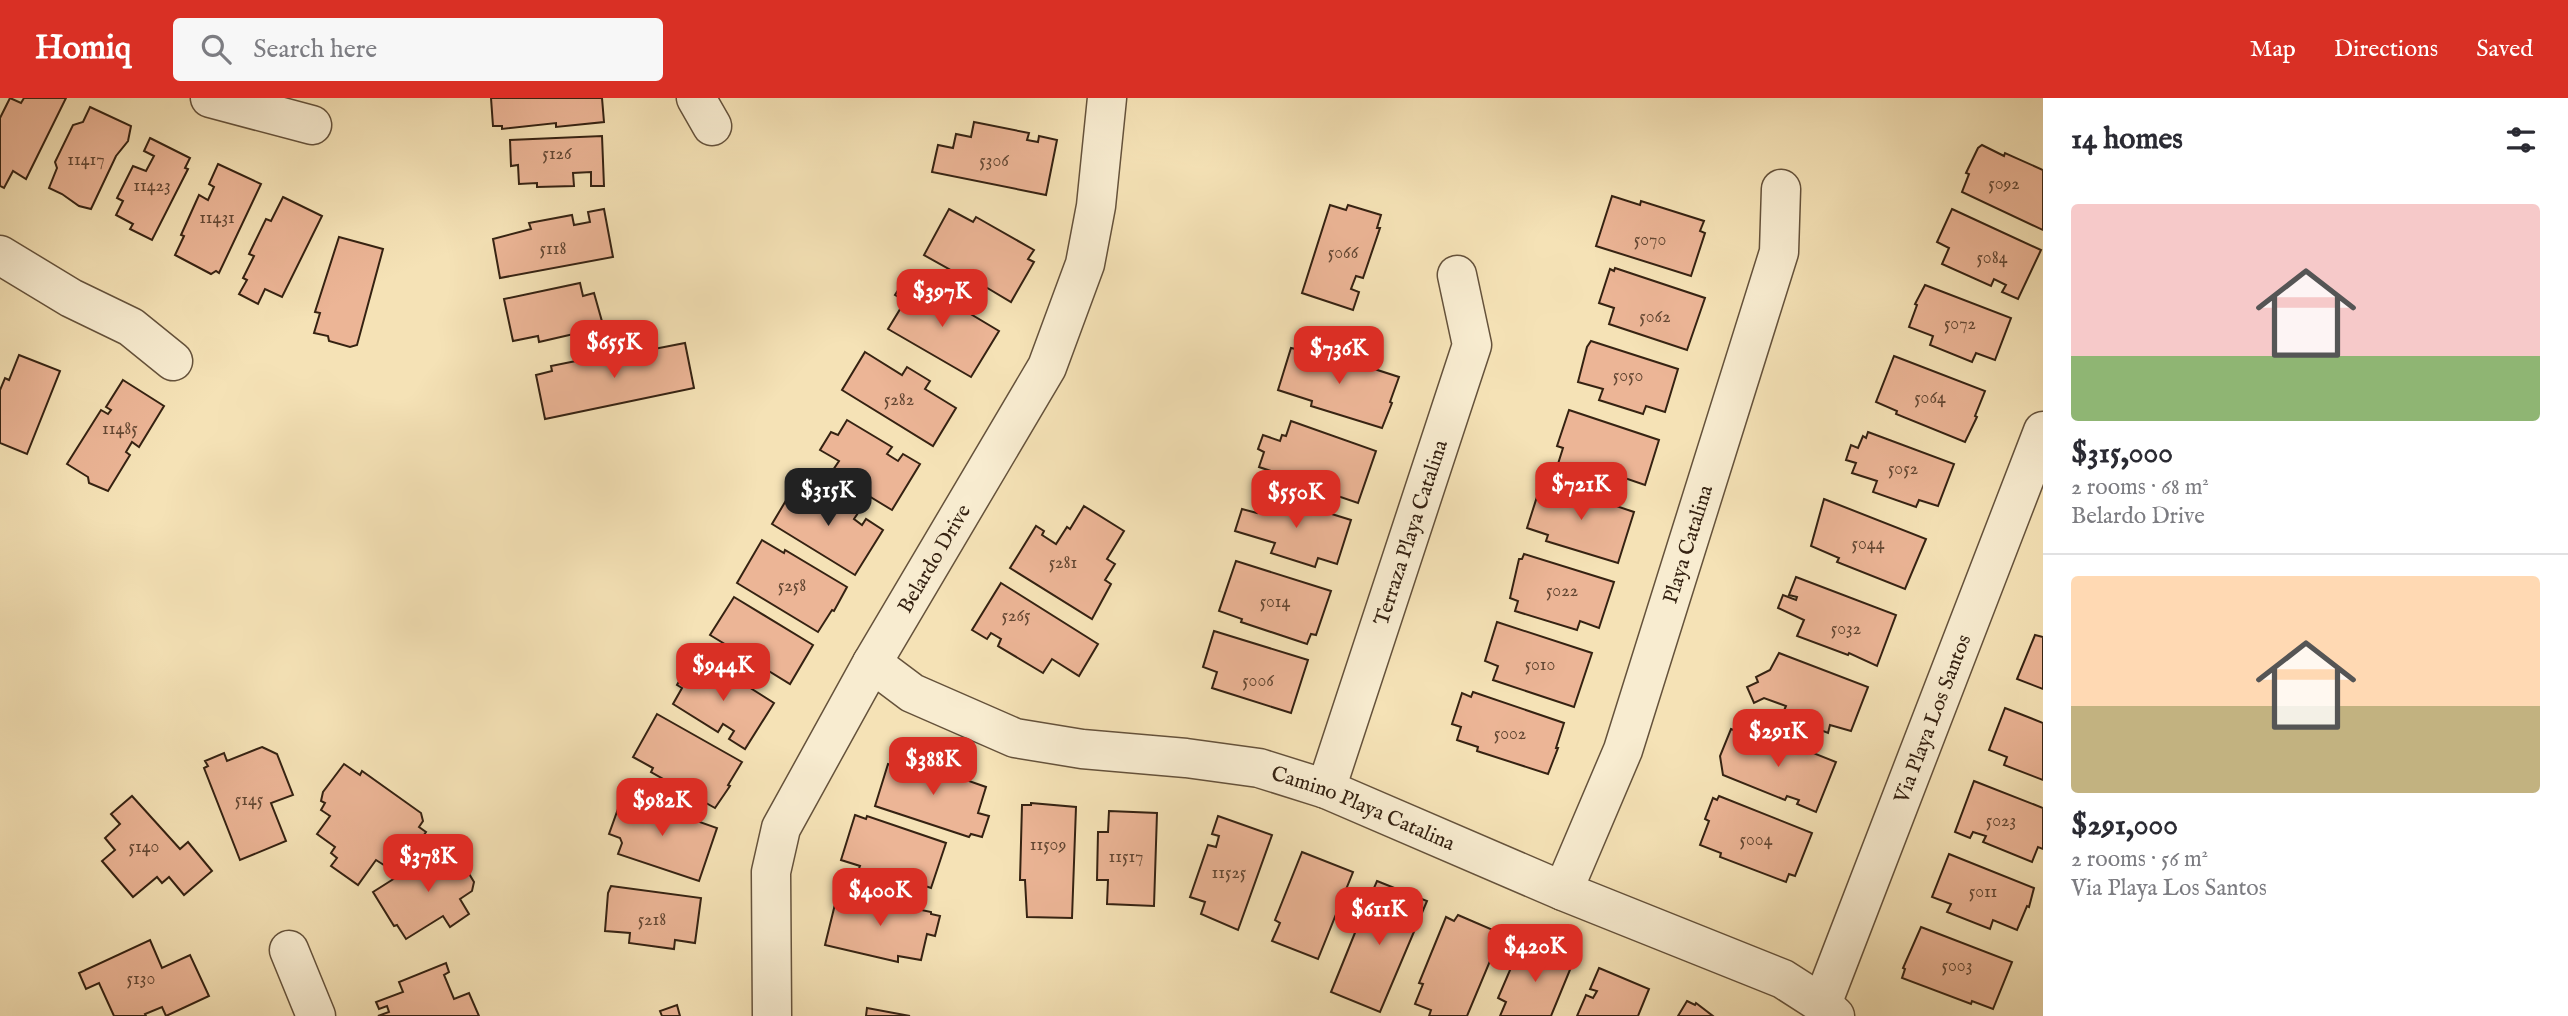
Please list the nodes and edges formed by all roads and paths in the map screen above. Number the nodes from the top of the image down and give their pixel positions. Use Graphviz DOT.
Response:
graph roads {
  1 [pos="210,98"];
  2 [pos="1107,98"];
  3 [pos="312,125"];
  4 [pos="1780,189"];
  5 [pos="0,255"];
  6 [pos="1457,275"];
  7 [pos="173,361"];
  8 [pos="2043,431"];
  9 [pos="872,663"];
  10 [pos="1326,789"];
  11 [pos="1563,891"];
  12 [pos="289,950"];
  13 [pos="1829,1010"];
  14 [pos="316,1016"];
  15 [pos="772,1016"];
  1 -- 3 [label="street"];
  2 -- 9 [label="street, Belardo Drive"];
  4 -- 11 [label="street, Playa Catalina"];
  5 -- 7 [label="street"];
  6 -- 10 [label="street, Terraza Playa Catalina"];
  8 -- 13 [label="street, Via Playa Los Santos"];
  9 -- 10 [label="street, Camino Playa Catalina"];
  9 -- 15 [label="street, Belardo Drive"];
  10 -- 11 [label="street, Camino Playa Catalina"];
  11 -- 13 [label="street, Camino Playa Catalina"];
  12 -- 14 [label="street"];
}
